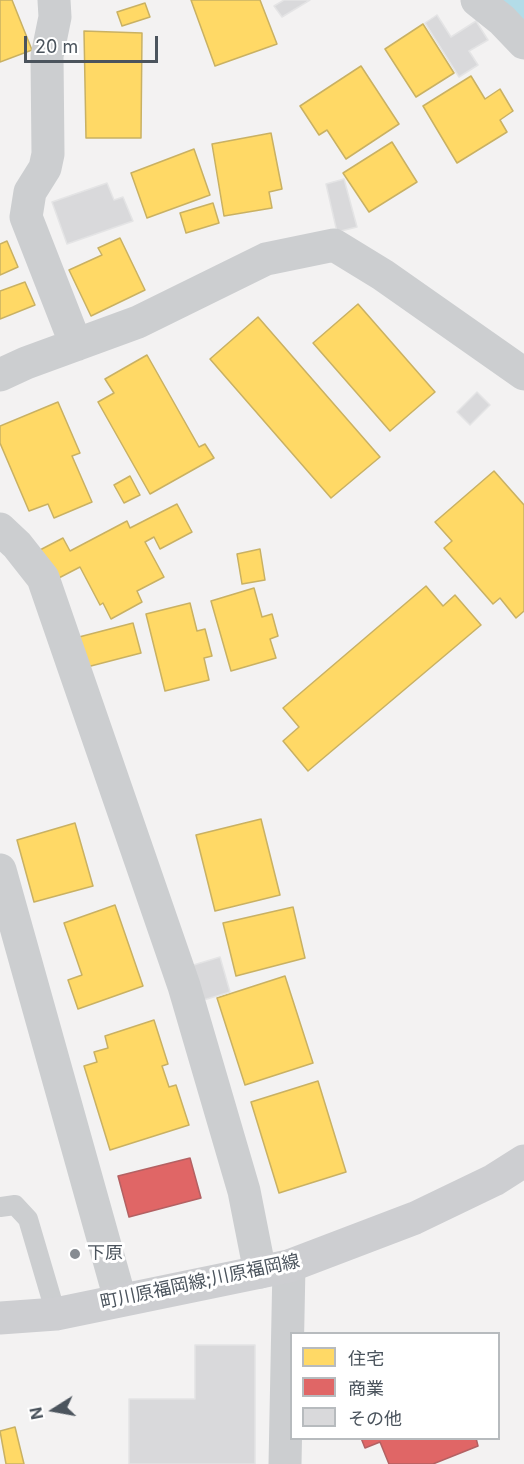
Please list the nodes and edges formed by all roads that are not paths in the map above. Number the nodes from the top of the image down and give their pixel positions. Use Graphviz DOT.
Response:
graph roads {
  1 [pos="54,0"];
  2 [pos="477,0"];
  3 [pos="524,44"];
  4 [pos="76,345"];
  5 [pos="524,374"];
  6 [pos="0,375"];
  7 [pos="0,530"];
  8 [pos="0,870"];
  9 [pos="6,912"];
  10 [pos="524,1161"];
  11 [pos="0,1207"];
  12 [pos="274,1269"];
  13 [pos="120,1299"];
  14 [pos="56,1314"];
  15 [pos="0,1318"];
  16 [pos="285,1464"];
  1 -- 4 [label="street"];
  2 -- 3 [label="street"];
  4 -- 5 [label="street"];
  4 -- 6 [label="street"];
  7 -- 12 [label="street"];
  8 -- 9 [label="street"];
  9 -- 13 [label="street"];
  10 -- 12 [label="main road, 町川原福岡線;川原福岡線"];
  11 -- 14 [label="lane"];
  12 -- 13 [label="main road, 町川原福岡線;川原福岡線"];
  12 -- 16 [label="street"];
  13 -- 14 [label="main road, 町川原福岡線;川原福岡線"];
  14 -- 15 [label="main road, 町川原福岡線;川原福岡線"];
}
